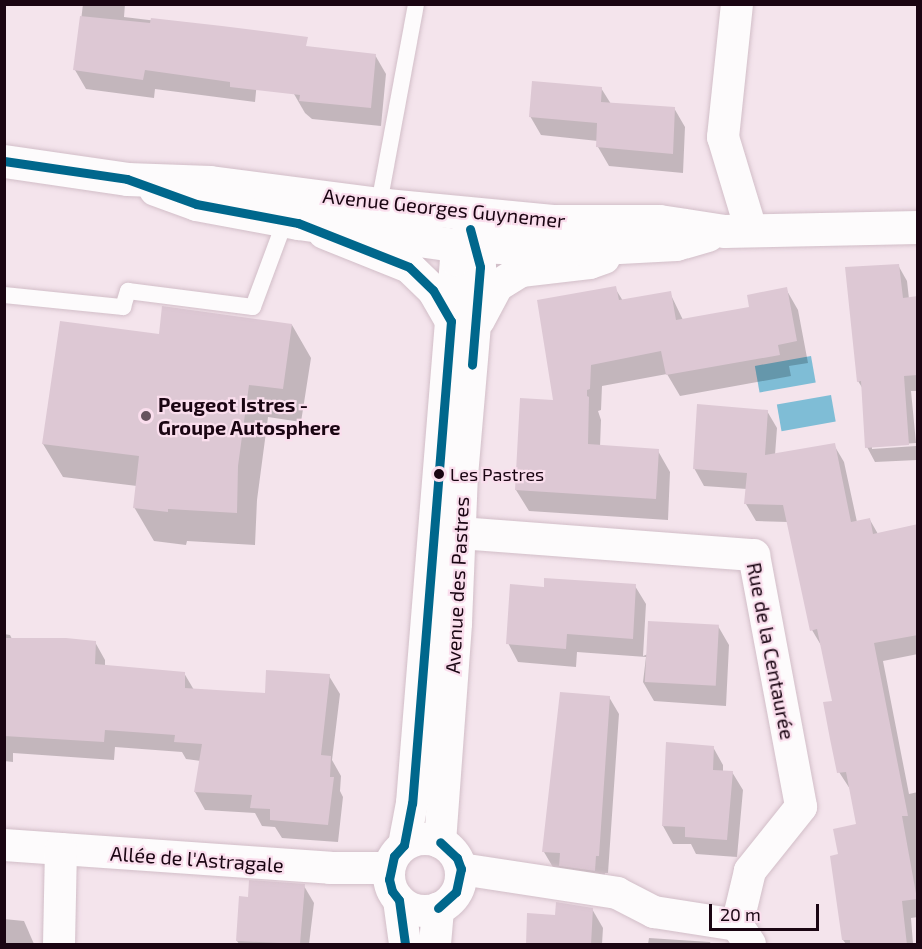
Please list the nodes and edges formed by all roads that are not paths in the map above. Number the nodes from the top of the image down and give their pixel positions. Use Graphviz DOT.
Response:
graph roads {
  1 [pos="416,4"];
  2 [pos="737,4"];
  3 [pos="4,161"];
  4 [pos="379,204"];
  5 [pos="292,212"];
  6 [pos="918,227"];
  7 [pos="738,231"];
  8 [pos="638,233"];
  9 [pos="469,241"];
  10 [pos="4,295"];
  11 [pos="463,325"];
  12 [pos="459,533"];
  13 [pos="440,842"];
  14 [pos="4,846"];
  15 [pos="61,849"];
  16 [pos="397,857"];
  17 [pos="460,869"];
  18 [pos="399,900"];
  19 [pos="438,908"];
  20 [pos="743,935"];
  21 [pos="59,945"];
  22 [pos="405,945"];
  23 [pos="435,945"];
  1 -- 4 [label="lane"];
  2 -- 7 [label="street"];
  3 -- 5 [label="main road, Avenue Georges Guynemer"];
  4 -- 5 [label="main road, Avenue Georges Guynemer"];
  4 -- 8 [label="main road, Avenue Georges Guynemer"];
  5 -- 9 [label="main road, Avenue Georges Guynemer"];
  5 -- 10 [label="lane"];
  5 -- 11 [label="street"];
  6 -- 7 [label="main road, Avenue Georges Guynemer"];
  7 -- 8 [label="main road, Avenue Georges Guynemer"];
  8 -- 9 [label="main road, Avenue Georges Guynemer"];
  8 -- 11 [label="street, Avenue des Pastres"];
  9 -- 11 [label="street, Avenue des Pastres"];
  11 -- 12 [label="street, Avenue des Pastres"];
  11 -- 16 [label="street, Avenue des Pastres"];
  12 -- 13 [label="street, Avenue des Pastres"];
  12 -- 20 [label="street, Rue de la Centaurée"];
  13 -- 16 [label="street"];
  13 -- 17 [label="street"];
  14 -- 15 [label="street, Allée de l'Astragale"];
  15 -- 16 [label="street, Allée de l'Astragale"];
  15 -- 21 [label="street"];
  16 -- 18 [label="street"];
  17 -- 19 [label="street"];
  17 -- 20 [label="street"];
  18 -- 19 [label="street"];
  18 -- 22 [label="street"];
  19 -- 23 [label="street"];
}
